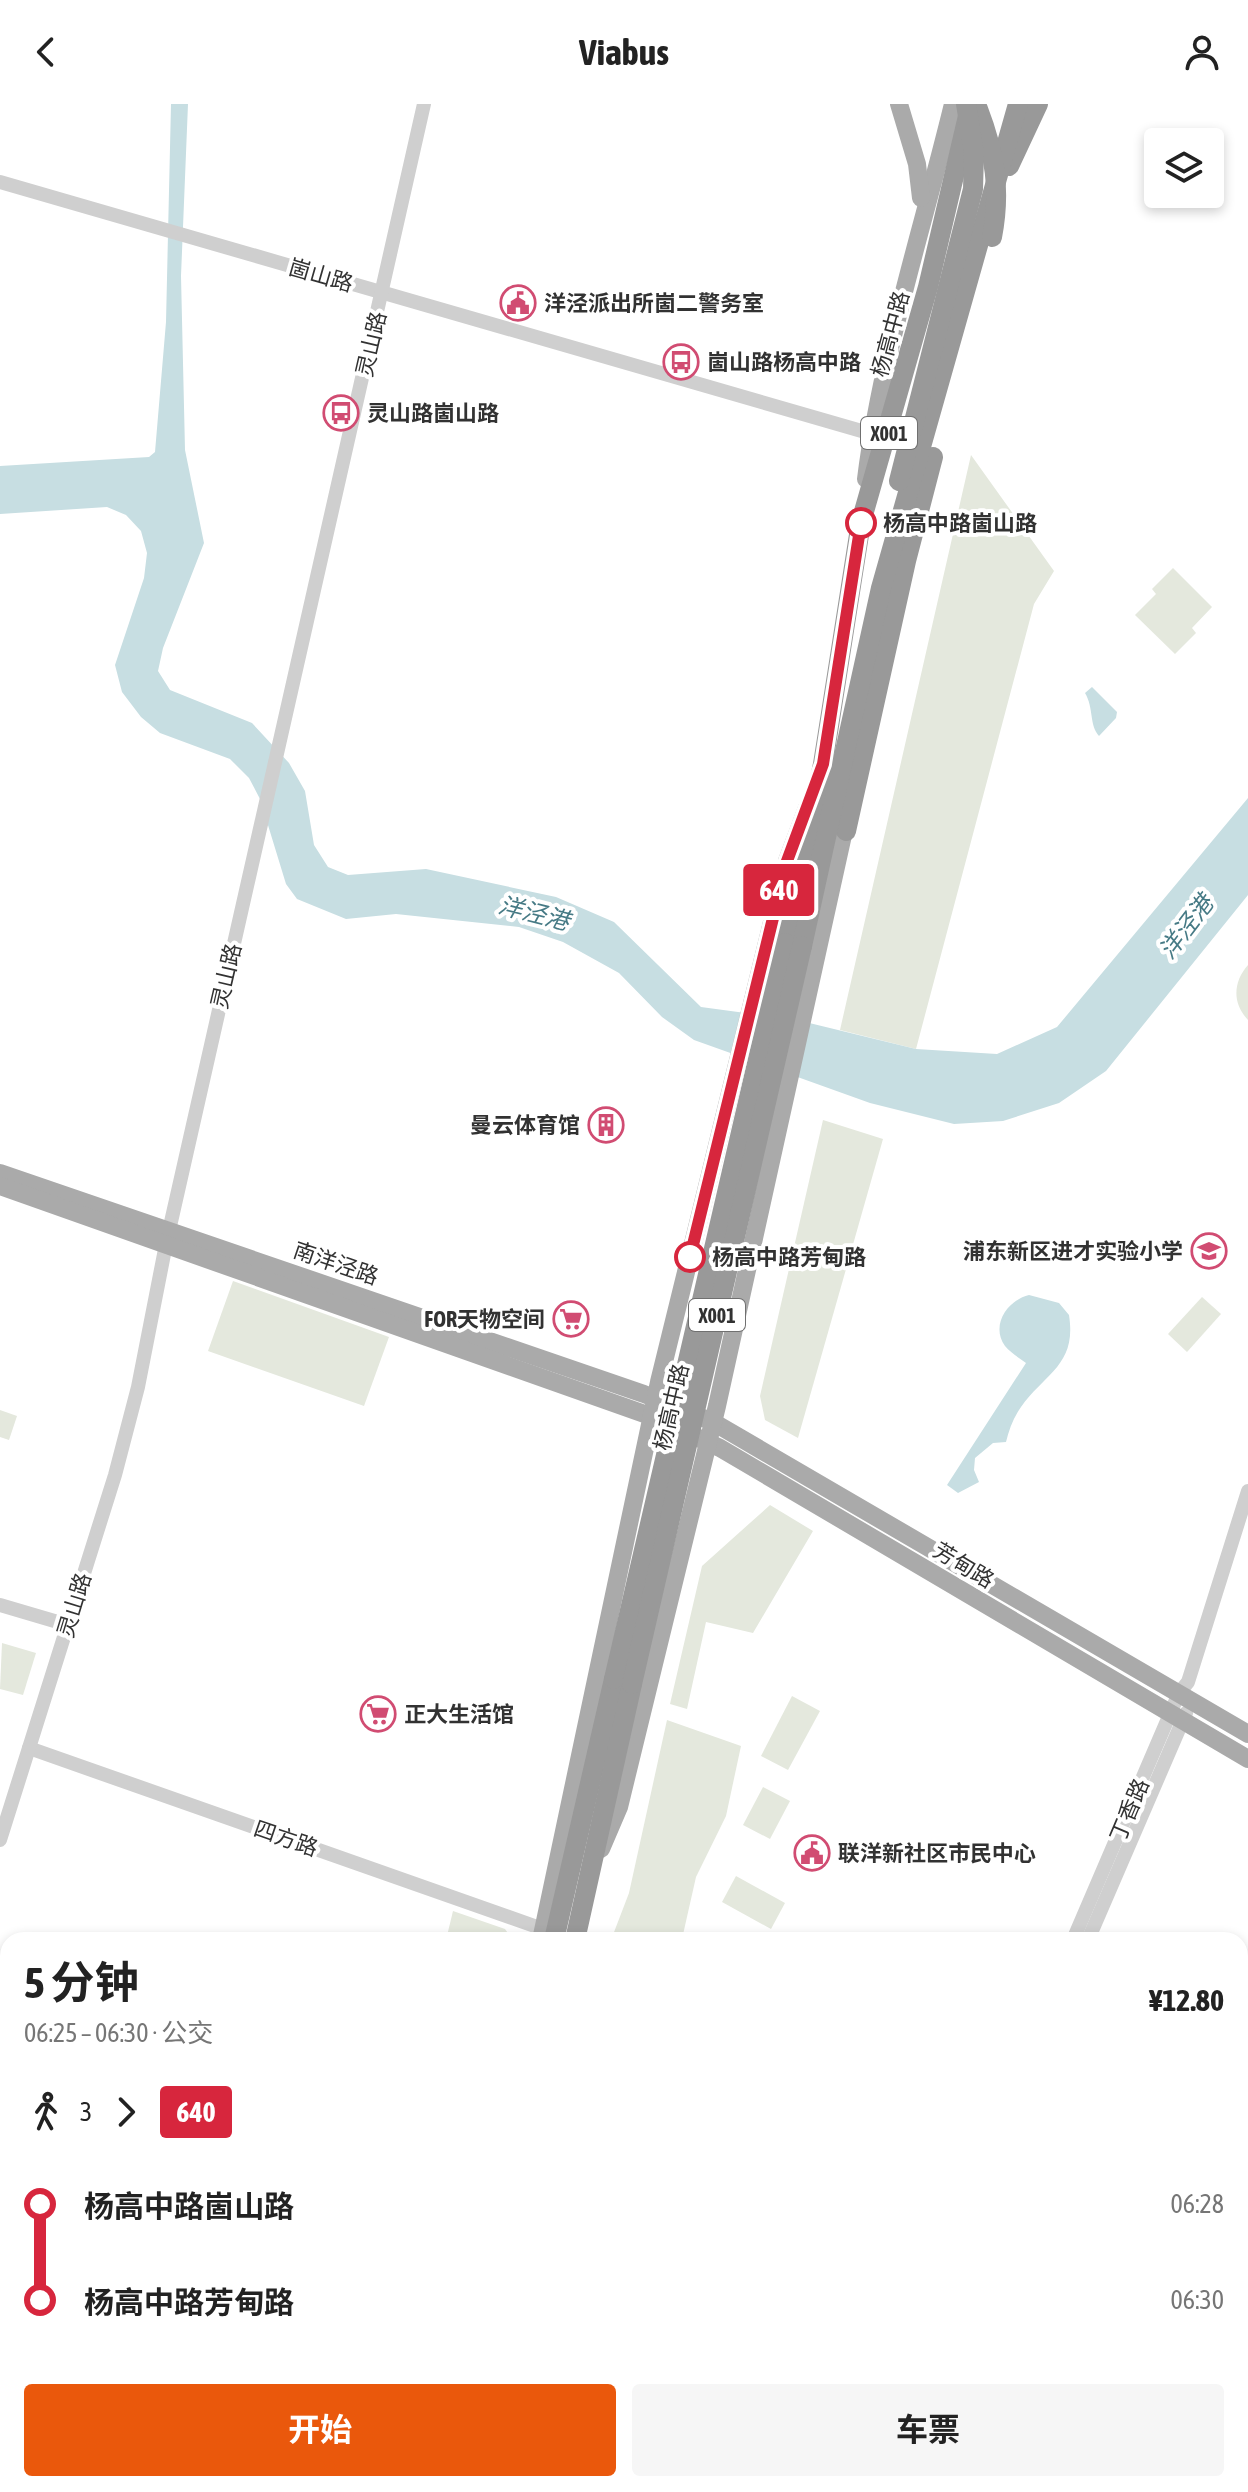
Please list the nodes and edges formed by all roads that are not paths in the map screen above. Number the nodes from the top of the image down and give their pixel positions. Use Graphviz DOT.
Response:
graph roads {
  1 [pos="424,104"];
  2 [pos="899,104"];
  3 [pos="953,104"];
  4 [pos="971,104"];
  5 [pos="1018,104"];
  6 [pos="1038,104"];
  7 [pos="0,182"];
  8 [pos="994,194"];
  9 [pos="916,254"];
  10 [pos="383,293"];
  11 [pos="872,434"];
  12 [pos="904,511"];
  13 [pos="861,522"];
  14 [pos="881,588"];
  15 [pos="823,764"];
  16 [pos="846,831"];
  17 [pos="793,944"];
  18 [pos="0,1173"];
  19 [pos="0,1186"];
  20 [pos="168,1237"];
  21 [pos="655,1407"];
  22 [pos="713,1422"];
  23 [pos="706,1448"];
  24 [pos="1248,1491"];
  25 [pos="0,1605"];
  26 [pos="68,1625"];
  27 [pos="623,1682"];
  28 [pos="1186,1692"];
  29 [pos="1176,1718"];
  30 [pos="1248,1734"];
  31 [pos="29,1748"];
  32 [pos="1248,1759"];
  33 [pos="0,1840"];
  34 [pos="591,1871"];
  35 [pos="535,1932"];
  36 [pos="547,1932"];
  37 [pos="547,1932"];
  38 [pos="577,1932"];
  39 [pos="1077,1932"];
  40 [pos="1091,1932"];
  1 -- 10 [label="street, 灵山路"];
  2 -- 9 [label="main road, bridge"];
  3 -- 9 [label="main road, X001"];
  4 -- 13 [label="highway, 杨高中路 / X001"];
  4 -- 14 [label="highway, bridge"];
  4 -- 16 [label="highway, bridge"];
  5 -- 8 [label="highway, 杨高中路 / X001"];
  6 -- 8 [label="highway"];
  7 -- 10 [label="street, 崮山路"];
  8 -- 12 [label="highway, 杨高中路 / X001"];
  9 -- 11 [label="main road, X001"];
  10 -- 11 [label="street, 崮山路"];
  10 -- 20 [label="street, 灵山路"];
  11 -- 13 [label="main road"];
  12 -- 14 [label="highway, 杨高中路 / X001"];
  12 -- 16 [label="main road, 杨高中路 / X001"];
  13 -- 15 [label="highway, 杨高中路 / X001"];
  14 -- 17 [label="highway, 杨高中路 / X001"];
  15 -- 17 [label="highway, 杨高中路 / X001"];
  15 -- 21 [label="main road, 杨高中路 / X001"];
  16 -- 22 [label="main road, 杨高中路 / X001"];
  17 -- 27 [label="highway, 杨高中路 / X001, bridge"];
  18 -- 20 [label="main road, 南洋泾路"];
  19 -- 20 [label="main road, 南洋泾路"];
  20 -- 21 [label="main road, 南洋泾路"];
  20 -- 26 [label="street, 灵山路"];
  21 -- 22 [label="main road, 芳甸路"];
  21 -- 23 [label="main road, 芳甸路"];
  21 -- 37 [label="main road, 杨高中路 / X001"];
  22 -- 23 [label="main road, 杨高中路"];
  22 -- 28 [label="main road, 芳甸路"];
  23 -- 29 [label="main road, 芳甸路"];
  23 -- 34 [label="main road, 杨高中路"];
  24 -- 28 [label="street, 丁香路"];
  25 -- 26 [label="street"];
  26 -- 31 [label="street, 灵山路"];
  27 -- 34 [label="highway, 杨高中路"];
  27 -- 36 [label="highway, 杨高中路 / X001"];
  28 -- 29 [label="street, 丁香路"];
  28 -- 30 [label="main road, 芳甸路"];
  29 -- 32 [label="main road, 芳甸路"];
  29 -- 39 [label="street, 丁香路"];
  29 -- 40 [label="street, 丁香路"];
  31 -- 33 [label="street, 灵山路"];
  31 -- 35 [label="street, 四方路"];
  34 -- 38 [label="highway, 杨高中路"];
}
